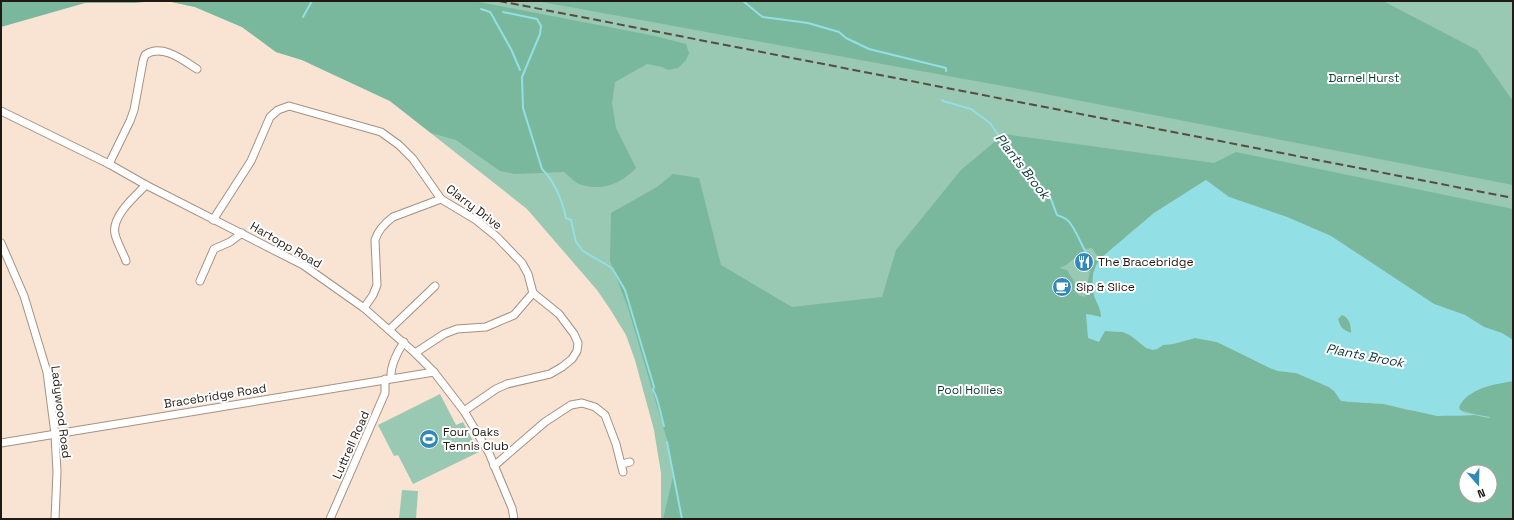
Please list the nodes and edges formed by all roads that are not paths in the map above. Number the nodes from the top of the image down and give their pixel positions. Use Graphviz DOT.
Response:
graph roads {
  1 [pos="197,69"];
  2 [pos="1,111"];
  3 [pos="109,164"];
  4 [pos="146,185"];
  5 [pos="441,199"];
  6 [pos="214,220"];
  7 [pos="242,233"];
  8 [pos="1,243"];
  9 [pos="126,261"];
  10 [pos="200,281"];
  11 [pos="435,286"];
  12 [pos="534,293"];
  13 [pos="364,308"];
  14 [pos="389,330"];
  15 [pos="404,342"];
  16 [pos="415,353"];
  17 [pos="434,372"];
  18 [pos="388,379"];
  19 [pos="464,411"];
  20 [pos="55,434"];
  21 [pos="1,443"];
  22 [pos="630,462"];
  23 [pos="622,464"];
  24 [pos="494,466"];
  25 [pos="623,472"];
  26 [pos="56,519"];
  27 [pos="330,519"];
  28 [pos="514,519"];
  1 -- 3 [label="street"];
  2 -- 3 [label="street, Hartopp Road"];
  3 -- 4 [label="street, Hartopp Road"];
  4 -- 6 [label="street, Hartopp Road"];
  4 -- 9 [label="street"];
  5 -- 6 [label="street, Clarry Drive"];
  5 -- 12 [label="street, Clarry Drive"];
  5 -- 13 [label="street"];
  6 -- 7 [label="street, Hartopp Road"];
  7 -- 10 [label="street"];
  7 -- 13 [label="street, Hartopp Road"];
  8 -- 20 [label="street, Ladywood Road"];
  11 -- 14 [label="street"];
  12 -- 16 [label="street"];
  12 -- 19 [label="street"];
  13 -- 14 [label="street, Hartopp Road"];
  14 -- 15 [label="street, Hartopp Road"];
  15 -- 16 [label="street, Hartopp Road"];
  15 -- 18 [label="street, Luttrell Road"];
  16 -- 17 [label="street, Hartopp Road"];
  17 -- 18 [label="street, Bracebridge Road"];
  17 -- 19 [label="street, Hartopp Road"];
  18 -- 20 [label="street, Bracebridge Road"];
  18 -- 27 [label="street, Luttrell Road"];
  19 -- 24 [label="street, Hartopp Road"];
  20 -- 21 [label="street, Bracebridge Road"];
  20 -- 26 [label="street, Ladywood Road"];
  22 -- 23 [label="street"];
  23 -- 24 [label="street"];
  23 -- 25 [label="street"];
  24 -- 28 [label="street, Hartopp Road"];
}
